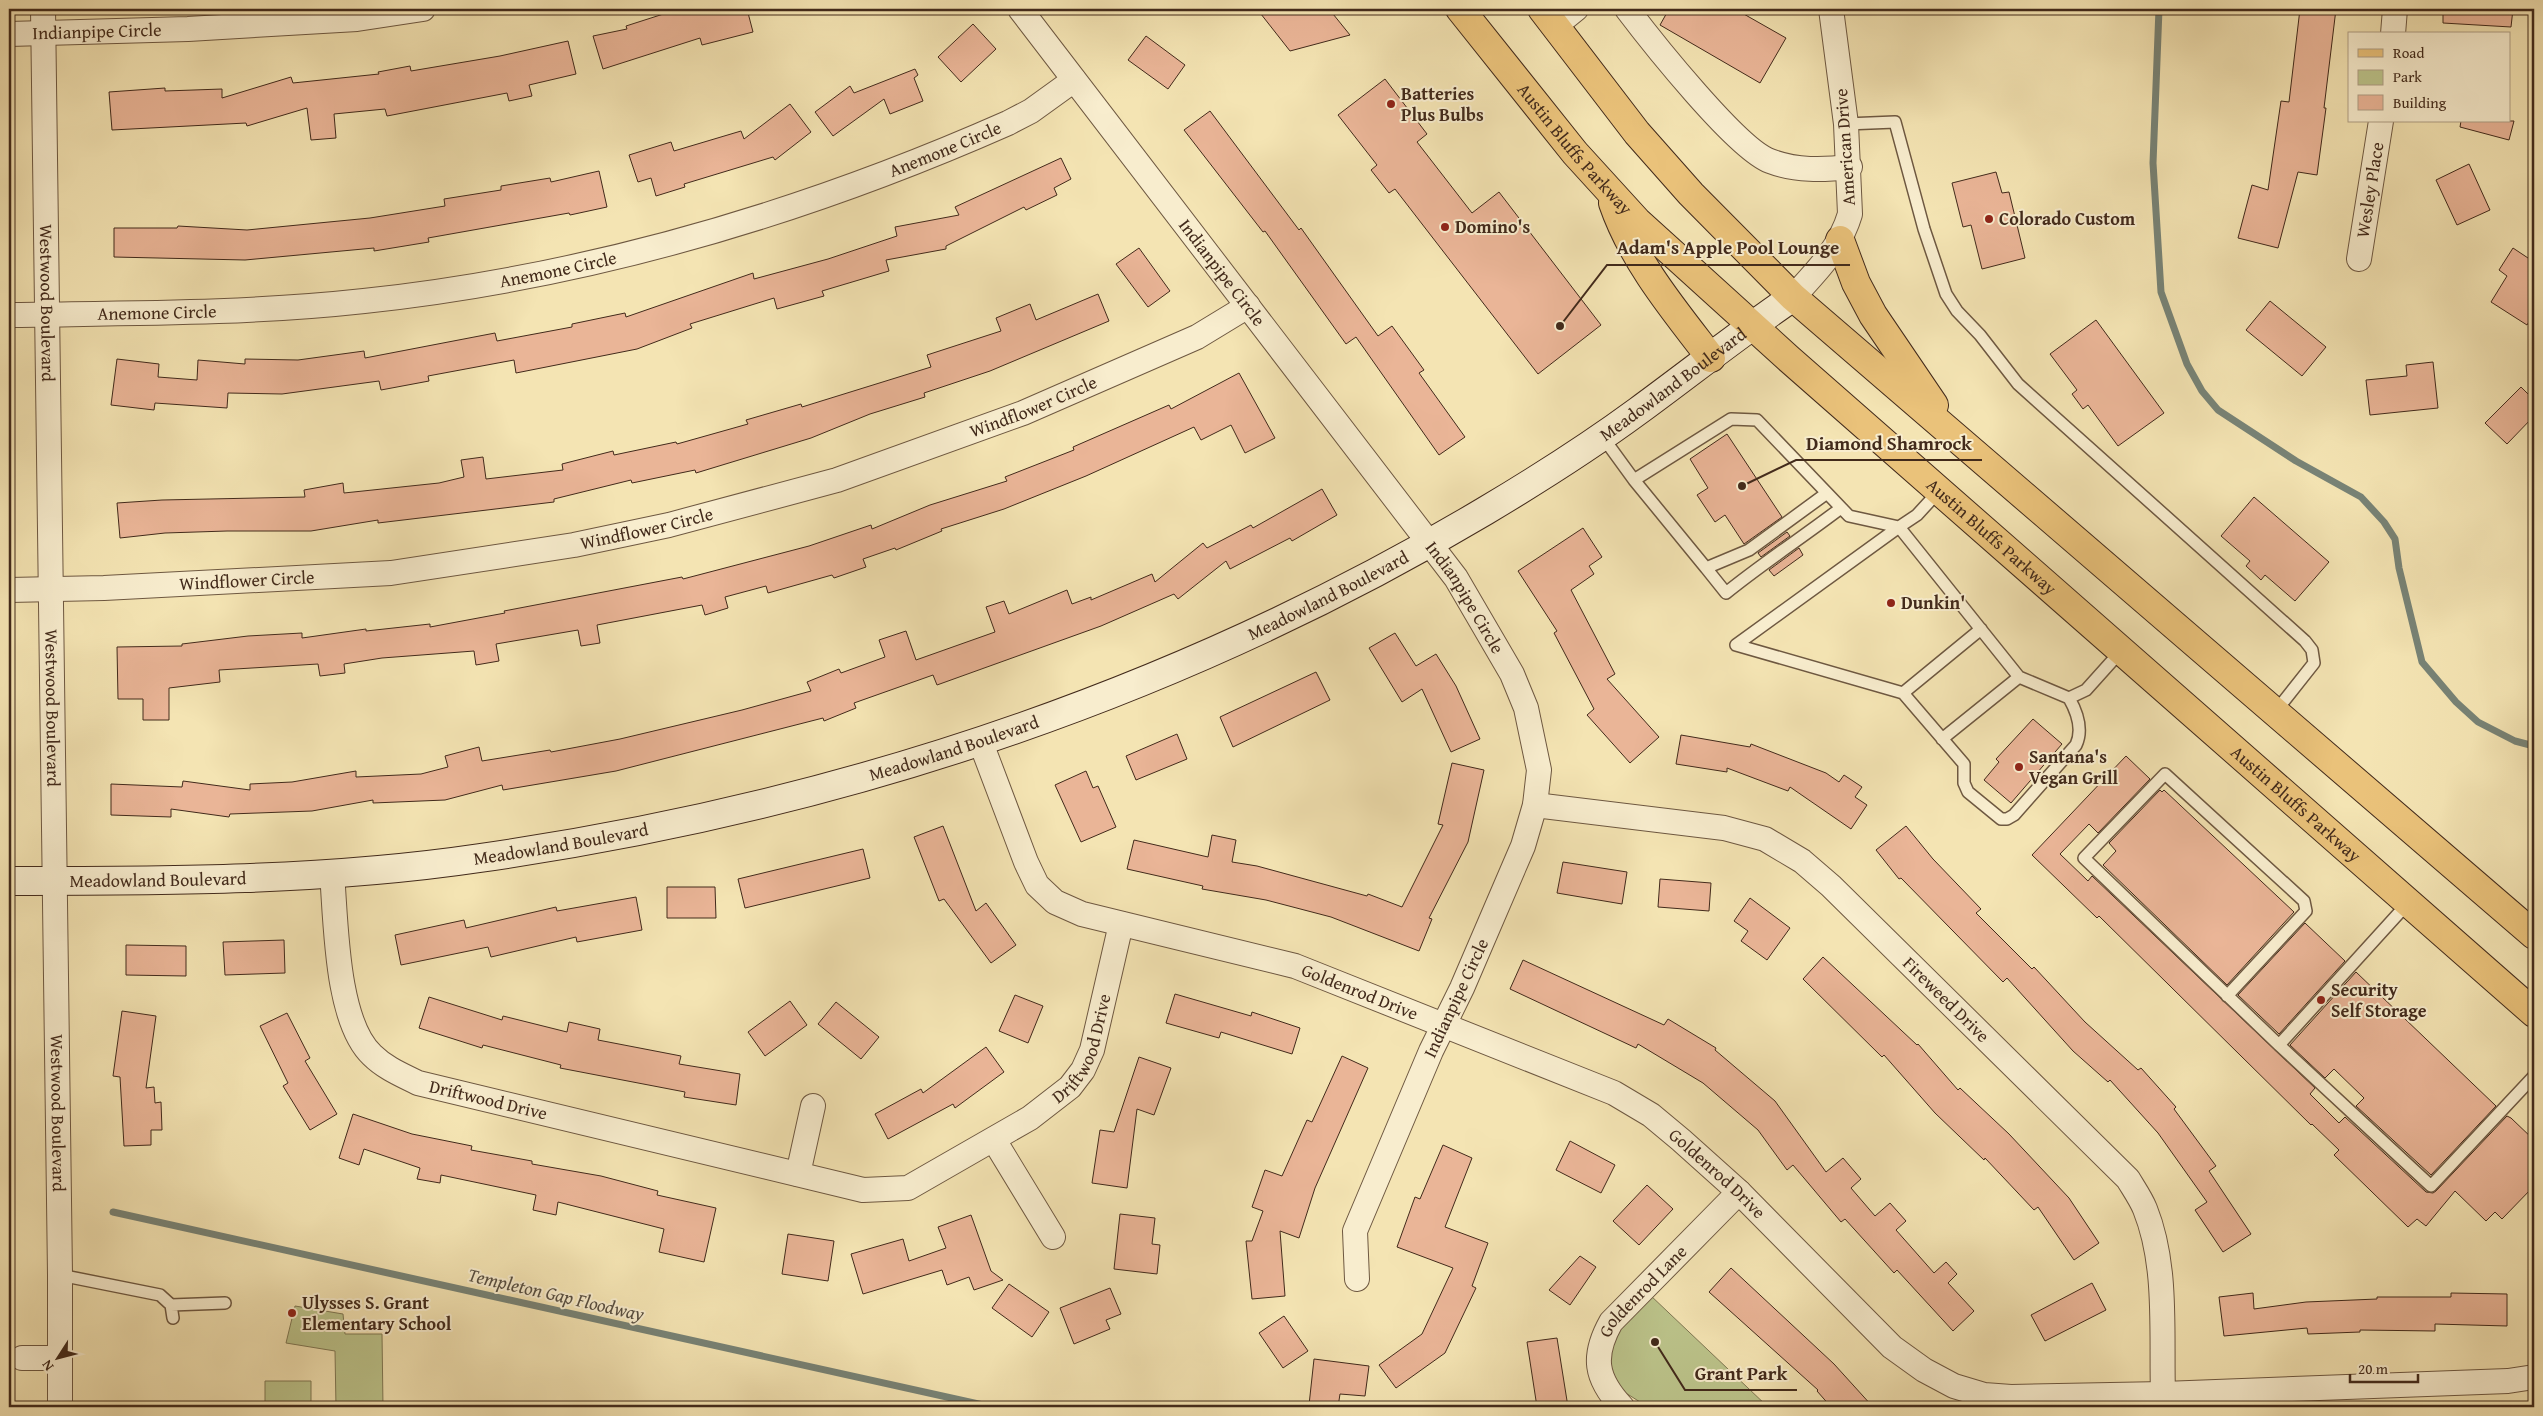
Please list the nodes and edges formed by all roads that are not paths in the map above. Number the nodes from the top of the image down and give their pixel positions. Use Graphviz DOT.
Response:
graph roads {
  1 [pos="43,9"];
  2 [pos="423,9"];
  3 [pos="1020,9"];
  4 [pos="1460,9"];
  5 [pos="1576,9"];
  6 [pos="1627,9"];
  7 [pos="1831,9"];
  8 [pos="2395,9"];
  9 [pos="1548,17"];
  10 [pos="2393,32"];
  11 [pos="9,34"];
  12 [pos="43,34"];
  13 [pos="1074,80"];
  14 [pos="2381,122"];
  15 [pos="1846,124"];
  16 [pos="1850,167"];
  17 [pos="1608,190"];
  18 [pos="1840,240"];
  19 [pos="2359,259"];
  20 [pos="1793,297"];
  21 [pos="1248,306"];
  22 [pos="47,314"];
  23 [pos="9,315"];
  24 [pos="1752,325"];
  25 [pos="1711,358"];
  26 [pos="1602,436"];
  27 [pos="1958,438"];
  28 [pos="1634,480"];
  29 [pos="1939,491"];
  30 [pos="1827,493"];
  31 [pos="1841,508"];
  32 [pos="1899,527"];
  33 [pos="1430,542"];
  34 [pos="1706,568"];
  35 [pos="9,590"];
  36 [pos="51,590"];
  37 [pos="1981,630"];
  38 [pos="2121,651"];
  39 [pos="2019,677"];
  40 [pos="1903,692"];
  41 [pos="2069,698"];
  42 [pos="2276,711"];
  43 [pos="1942,739"];
  44 [pos="981,743"];
  45 [pos="1535,804"];
  46 [pos="332,873"];
  47 [pos="9,881"];
  48 [pos="53,881"];
  49 [pos="2408,902"];
  50 [pos="1121,924"];
  51 [pos="2534,935"];
  52 [pos="2227,996"];
  53 [pos="2534,1013"];
  54 [pos="1444,1025"];
  55 [pos="2278,1045"];
  56 [pos="2534,1076"];
  57 [pos="813,1106"];
  58 [pos="994,1140"];
  59 [pos="798,1174"];
  60 [pos="1739,1192"];
  61 [pos="1053,1237"];
  62 [pos="60,1275"];
  63 [pos="1357,1279"];
  64 [pos="225,1303"];
  65 [pos="171,1305"];
  66 [pos="173,1318"];
  67 [pos="22,1358"];
  68 [pos="60,1358"];
  69 [pos="2534,1377"];
  70 [pos="2163,1394"];
  71 [pos="60,1407"];
  72 [pos="1622,1407"];
  1 -- 12 [label="street, Westwood Boulevard"];
  2 -- 12 [label="street, Indianpipe Circle"];
  3 -- 13 [label="street, Indianpipe Circle"];
  4 -- 17 [label="main road, Austin Bluffs Parkway"];
  5 -- 9 [label="street"];
  6 -- 16 [label="street"];
  7 -- 15 [label="street, American Drive"];
  8 -- 10 [label="street"];
  9 -- 20 [label="main road"];
  11 -- 12 [label="street, Indianpipe Circle"];
  12 -- 22 [label="street, Westwood Boulevard"];
  13 -- 21 [label="street, Indianpipe Circle"];
  13 -- 22 [label="street, Anemone Circle"];
  14 -- 19 [label="street, Wesley Place"];
  15 -- 16 [label="street, American Drive"];
  15 -- 42 [label="lane"];
  16 -- 18 [label="street, American Drive"];
  17 -- 24 [label="main road, Austin Bluffs Parkway"];
  17 -- 25 [label="main road"];
  18 -- 20 [label="street, American Drive"];
  18 -- 27 [label="main road"];
  20 -- 24 [label="street, Meadowland Boulevard"];
  20 -- 27 [label="main road"];
  21 -- 33 [label="street, Indianpipe Circle"];
  21 -- 36 [label="street, Windflower Circle"];
  22 -- 23 [label="street, Anemone Circle"];
  22 -- 36 [label="street, Westwood Boulevard"];
  24 -- 25 [label="street, Meadowland Boulevard"];
  24 -- 29 [label="main road, Austin Bluffs Parkway"];
  25 -- 26 [label="street, Meadowland Boulevard"];
  26 -- 28 [label="lane"];
  26 -- 33 [label="street, Meadowland Boulevard"];
  27 -- 42 [label="main road"];
  28 -- 30 [label="lane"];
  28 -- 34 [label="lane"];
  29 -- 32 [label="lane"];
  29 -- 38 [label="main road, Austin Bluffs Parkway"];
  30 -- 31 [label="lane"];
  30 -- 34 [label="lane"];
  31 -- 32 [label="lane"];
  31 -- 34 [label="lane"];
  32 -- 37 [label="lane"];
  32 -- 40 [label="lane"];
  33 -- 44 [label="street, Meadowland Boulevard"];
  33 -- 45 [label="street, Indianpipe Circle"];
  35 -- 36 [label="street, Windflower Circle"];
  36 -- 48 [label="street, Westwood Boulevard"];
  37 -- 39 [label="lane"];
  37 -- 40 [label="lane"];
  38 -- 41 [label="lane"];
  38 -- 49 [label="main road, Austin Bluffs Parkway"];
  39 -- 41 [label="lane"];
  39 -- 43 [label="lane"];
  40 -- 43 [label="lane"];
  41 -- 43 [label="lane"];
  42 -- 51 [label="main road"];
  44 -- 46 [label="street, Meadowland Boulevard"];
  44 -- 50 [label="street, Goldenrod Drive"];
  45 -- 54 [label="street, Indianpipe Circle"];
  45 -- 70 [label="street, Fireweed Drive"];
  46 -- 48 [label="street, Meadowland Boulevard"];
  46 -- 59 [label="street, Driftwood Drive"];
  47 -- 48 [label="street, Meadowland Boulevard"];
  48 -- 62 [label="street, Westwood Boulevard"];
  49 -- 53 [label="main road, Austin Bluffs Parkway"];
  49 -- 55 [label="lane"];
  50 -- 54 [label="street, Goldenrod Drive"];
  50 -- 58 [label="street, Driftwood Drive"];
  52 -- 52 [label="lane"];
  52 -- 55 [label="lane"];
  54 -- 60 [label="street, Goldenrod Drive"];
  54 -- 63 [label="street, Indianpipe Circle"];
  55 -- 56 [label="lane"];
  57 -- 59 [label="street"];
  58 -- 59 [label="street, Driftwood Drive"];
  58 -- 61 [label="street"];
  60 -- 70 [label="street, Goldenrod Drive"];
  60 -- 72 [label="street, Goldenrod Lane"];
  62 -- 65 [label="lane"];
  62 -- 68 [label="street, Westwood Boulevard"];
  64 -- 65 [label="lane"];
  65 -- 66 [label="lane"];
  67 -- 68 [label="street"];
  68 -- 71 [label="street, Westwood Boulevard"];
  69 -- 70 [label="street, Goldenrod Drive"];
}
